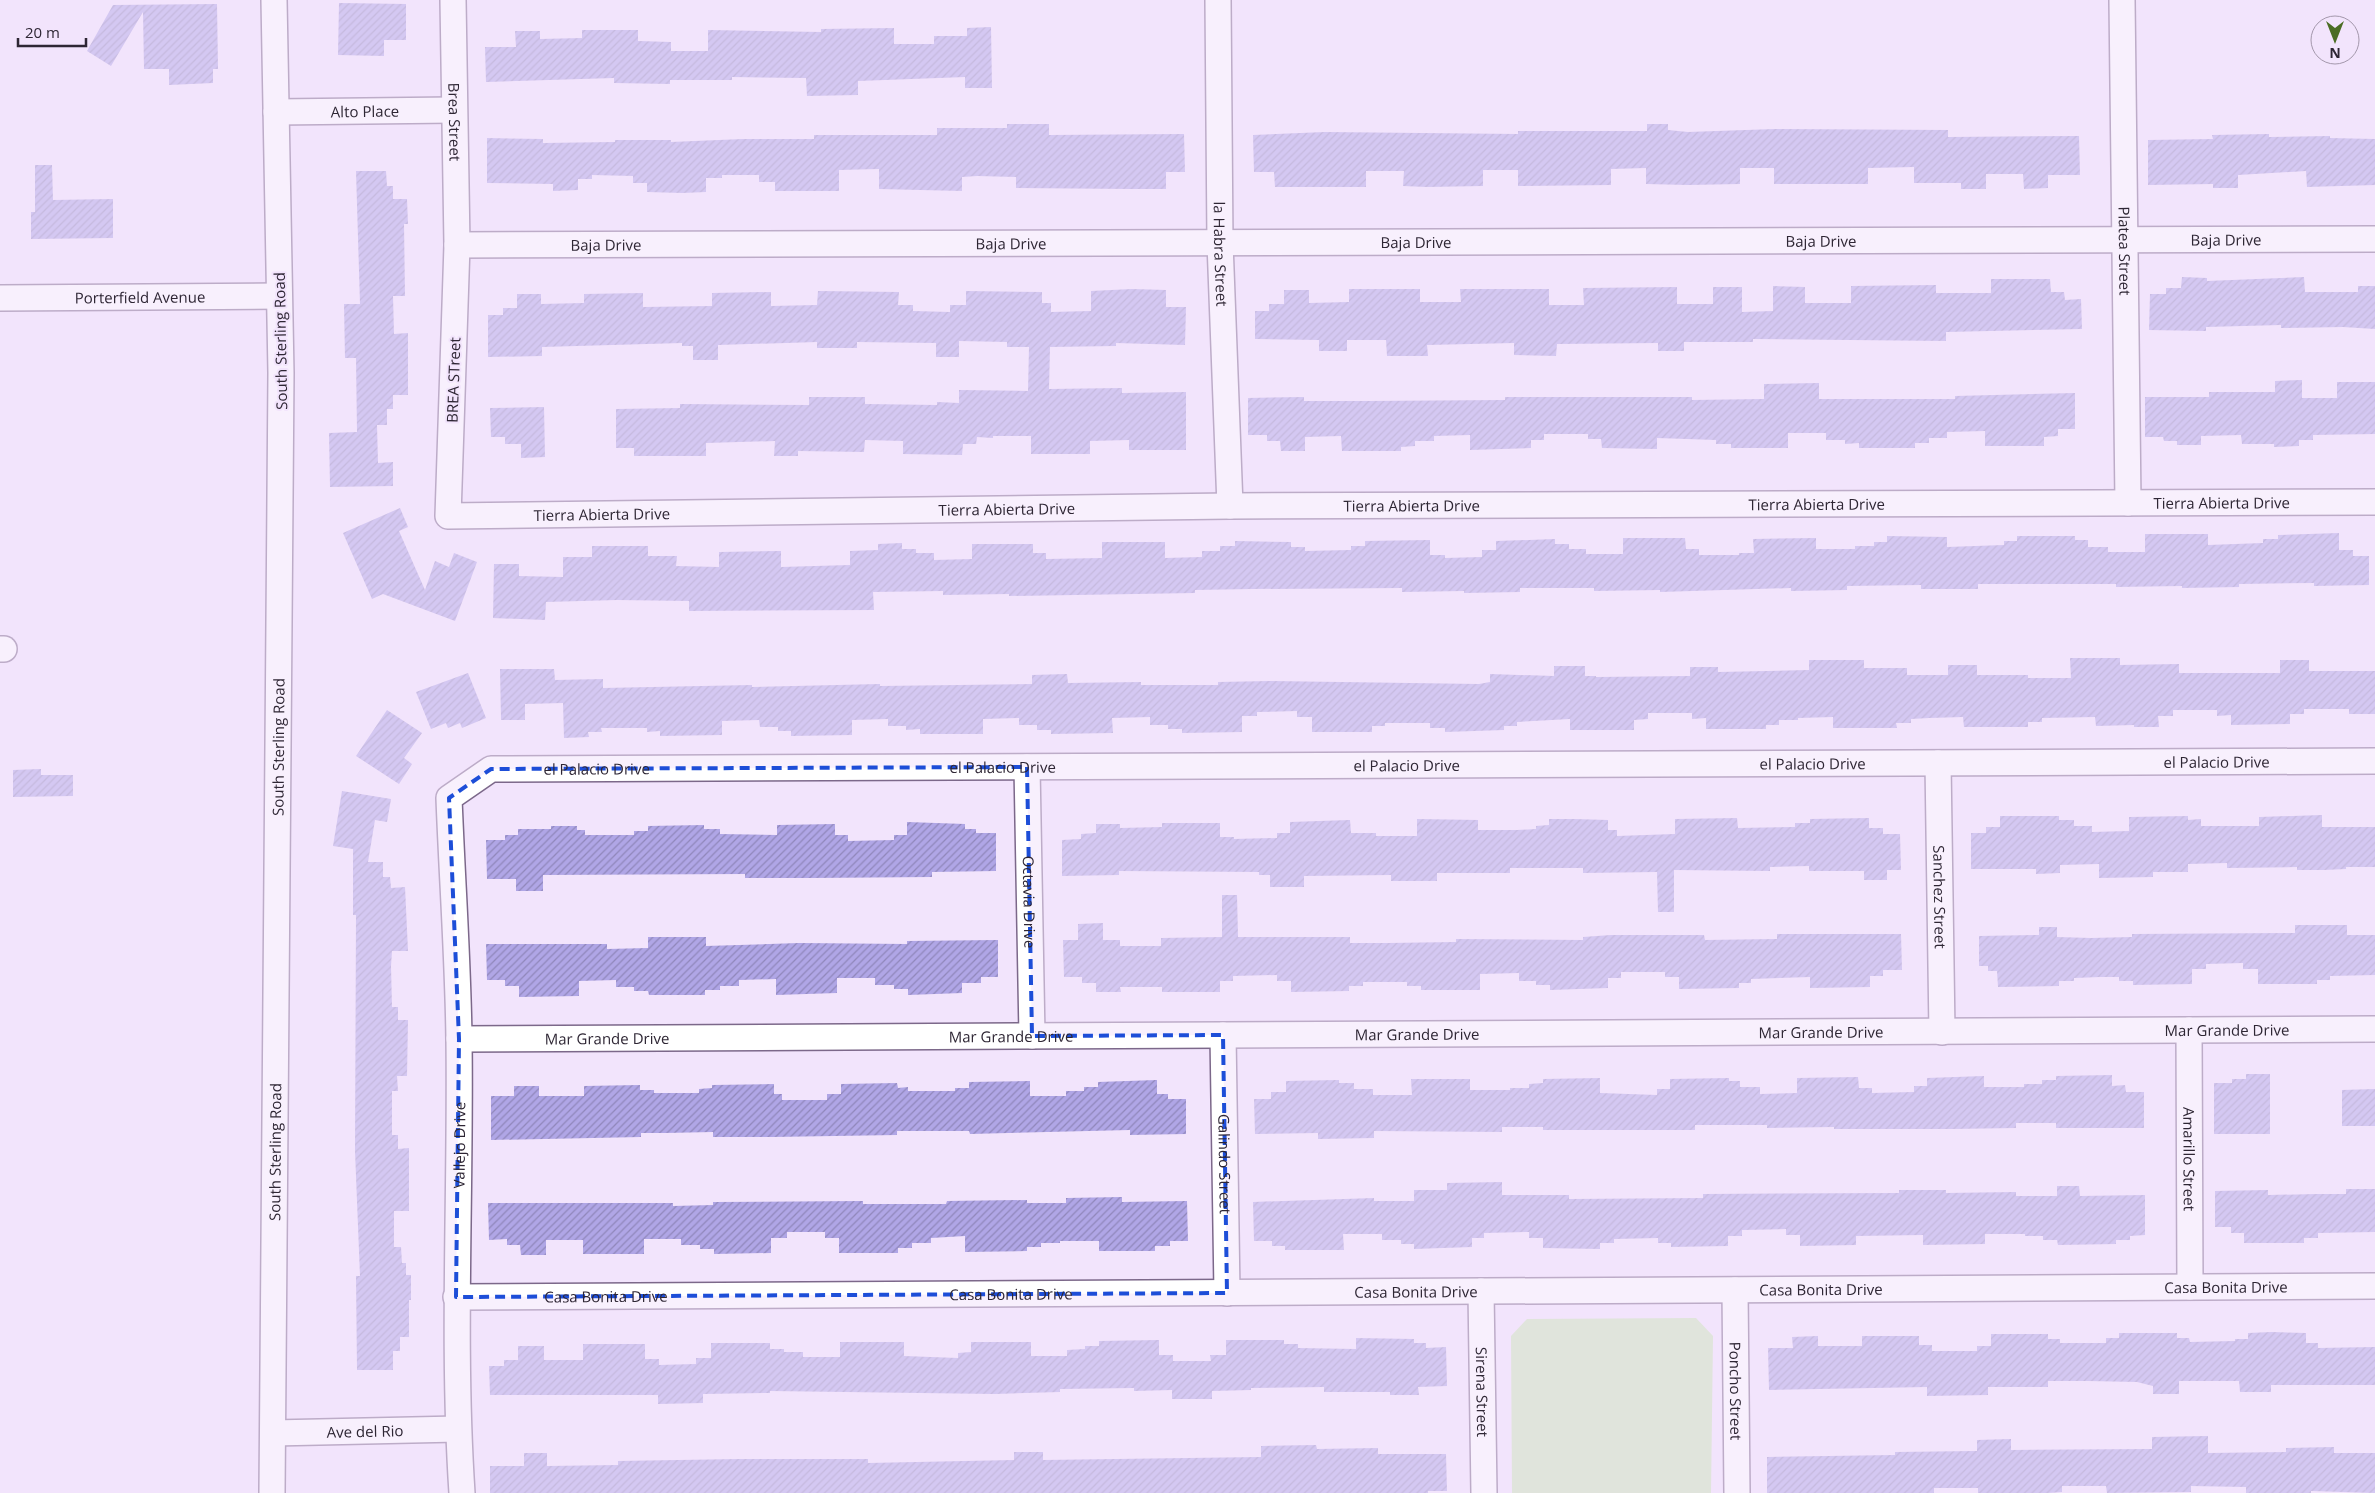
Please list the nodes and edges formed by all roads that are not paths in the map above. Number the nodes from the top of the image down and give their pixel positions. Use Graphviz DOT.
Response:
graph roads {
  1 [pos="274,0"];
  2 [pos="453,0"];
  3 [pos="1218,0"];
  4 [pos="2122,0"];
  5 [pos="454,110"];
  6 [pos="276,112"];
  7 [pos="2375,239"];
  8 [pos="2126,240"];
  9 [pos="1220,244"];
  10 [pos="458,245"];
  11 [pos="279,296"];
  12 [pos="0,298"];
  13 [pos="2375,502"];
  14 [pos="2128,503"];
  15 [pos="1230,506"];
  16 [pos="448,516"];
  17 [pos="2375,761"];
  18 [pos="1938,763"];
  19 [pos="1027,767"];
  20 [pos="449,798"];
  21 [pos="2375,1029"];
  22 [pos="2189,1030"];
  23 [pos="1942,1032"];
  24 [pos="1223,1035"];
  25 [pos="1032,1036"];
  26 [pos="459,1039"];
  27 [pos="2375,1286"];
  28 [pos="2190,1287"];
  29 [pos="1735,1290"];
  30 [pos="1481,1291"];
  31 [pos="1226,1293"];
  32 [pos="456,1297"];
  33 [pos="458,1428"];
  34 [pos="273,1433"];
  35 [pos="272,1493"];
  36 [pos="462,1493"];
  37 [pos="1484,1493"];
  38 [pos="1737,1493"];
  1 -- 6 [label="street, South Sterling Road"];
  2 -- 5 [label="street, Brea Street"];
  3 -- 9 [label="street, la Habra Street"];
  4 -- 8 [label="street, Platea Street"];
  5 -- 6 [label="street, Alto Place"];
  5 -- 10 [label="street, Brea Street"];
  6 -- 11 [label="street, South Sterling Road"];
  7 -- 8 [label="street, Baja Drive"];
  8 -- 9 [label="street, Baja Drive"];
  8 -- 14 [label="street, Platea Street"];
  9 -- 10 [label="street, Baja Drive"];
  9 -- 15 [label="street, la Habra Street"];
  10 -- 16 [label="street, BREA STreet"];
  11 -- 12 [label="street, Porterfield Avenue"];
  11 -- 34 [label="street, South Sterling Road"];
  13 -- 14 [label="street, Tierra Abierta Drive"];
  14 -- 15 [label="street, Tierra Abierta Drive"];
  15 -- 16 [label="street, Tierra Abierta Drive"];
  17 -- 18 [label="street, el Palacio Drive"];
  18 -- 19 [label="street, el Palacio Drive"];
  18 -- 23 [label="street, Sanchez Street"];
  19 -- 20 [label="street, el Palacio Drive"];
  19 -- 25 [label="street, Octavia Drive"];
  20 -- 26 [label="street, Vallejo Drive"];
  21 -- 22 [label="street, Mar Grande Drive"];
  22 -- 23 [label="street, Mar Grande Drive"];
  22 -- 28 [label="street, Amarillo Street"];
  23 -- 24 [label="street, Mar Grande Drive"];
  24 -- 25 [label="street, Mar Grande Drive"];
  24 -- 31 [label="street, Galindo Street"];
  25 -- 26 [label="street, Mar Grande Drive"];
  26 -- 32 [label="street, Vallejo Drive"];
  27 -- 28 [label="street, Casa Bonita Drive"];
  28 -- 29 [label="street, Casa Bonita Drive"];
  29 -- 30 [label="street, Casa Bonita Drive"];
  29 -- 38 [label="street, Poncho Street"];
  30 -- 31 [label="street, Casa Bonita Drive"];
  30 -- 37 [label="street, Sirena Street"];
  31 -- 32 [label="street, Casa Bonita Drive"];
  32 -- 33 [label="street, Vallejo Drive"];
  33 -- 34 [label="street, Ave del Rio"];
  33 -- 36 [label="street, Vallejo Drive"];
  34 -- 35 [label="street, South Sterling Road"];
}
